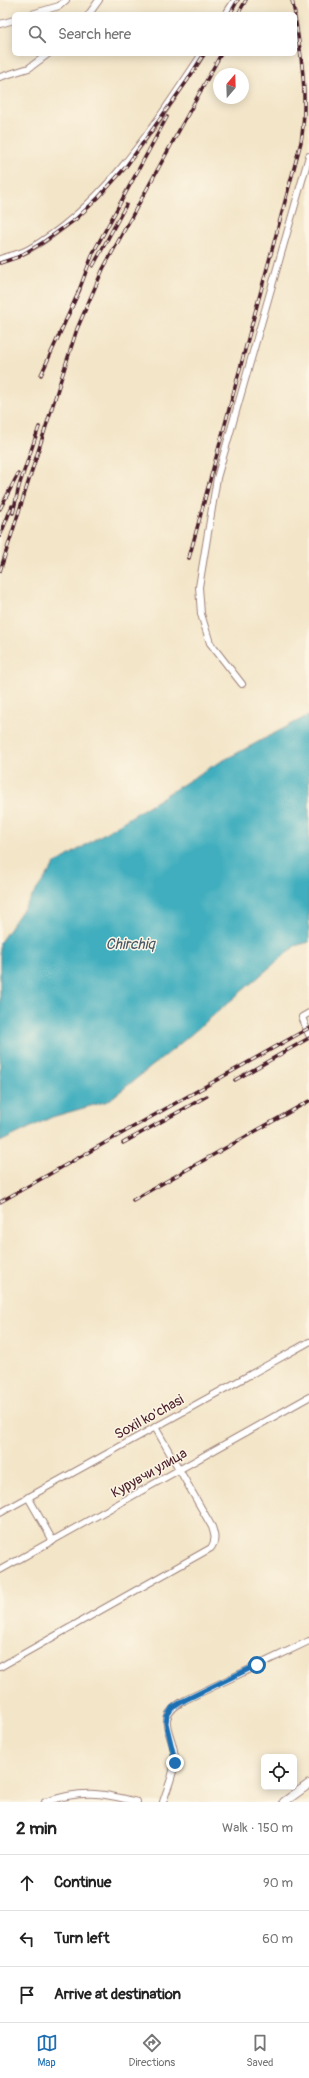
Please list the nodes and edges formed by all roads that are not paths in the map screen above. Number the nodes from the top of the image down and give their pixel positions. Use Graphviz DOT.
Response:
graph roads {
  1 [pos="66,0"];
  2 [pos="99,0"];
  3 [pos="235,0"];
  4 [pos="39,12"];
  5 [pos="90,12"];
  6 [pos="227,12"];
  7 [pos="12,21"];
  8 [pos="0,24"];
  9 [pos="45,56"];
  10 [pos="201,56"];
  11 [pos="0,77"];
  12 [pos="309,156"];
  13 [pos="0,259"];
  14 [pos="242,684"];
  15 [pos="309,1013"];
  16 [pos="309,1035"];
  17 [pos="309,1342"];
  18 [pos="309,1397"];
  19 [pos="155,1428"];
  20 [pos="179,1470"];
  21 [pos="28,1497"];
  22 [pos="0,1513"];
  23 [pos="53,1541"];
  24 [pos="0,1570"];
  25 [pos="309,1641"];
  26 [pos="0,1667"];
  27 [pos="309,1784"];
  28 [pos="45,1802"];
  29 [pos="137,1802"];
  30 [pos="163,1802"];
  31 [pos="284,1802"];
  1 -- 4 [label="street"];
  2 -- 5 [label="street"];
  3 -- 6 [label="street"];
  7 -- 8 [label="street"];
  9 -- 11 [label="street"];
  10 -- 13 [label="street"];
  12 -- 14 [label="street"];
  15 -- 16 [label="street"];
  17 -- 19 [label="street, Soxil ko'chasi"];
  18 -- 20 [label="street, Курувчи улица"];
  19 -- 20 [label="street"];
  19 -- 21 [label="street, Soxil ko'chasi"];
  20 -- 23 [label="street, Курувчи улица"];
  20 -- 26 [label="street"];
  21 -- 22 [label="street, Soxil ko'chasi"];
  21 -- 23 [label="street"];
  23 -- 24 [label="street, Курувчи улица"];
  25 -- 30 [label="street"];
  27 -- 31 [label="street"];
  28 -- 29 [label="street"];
}
